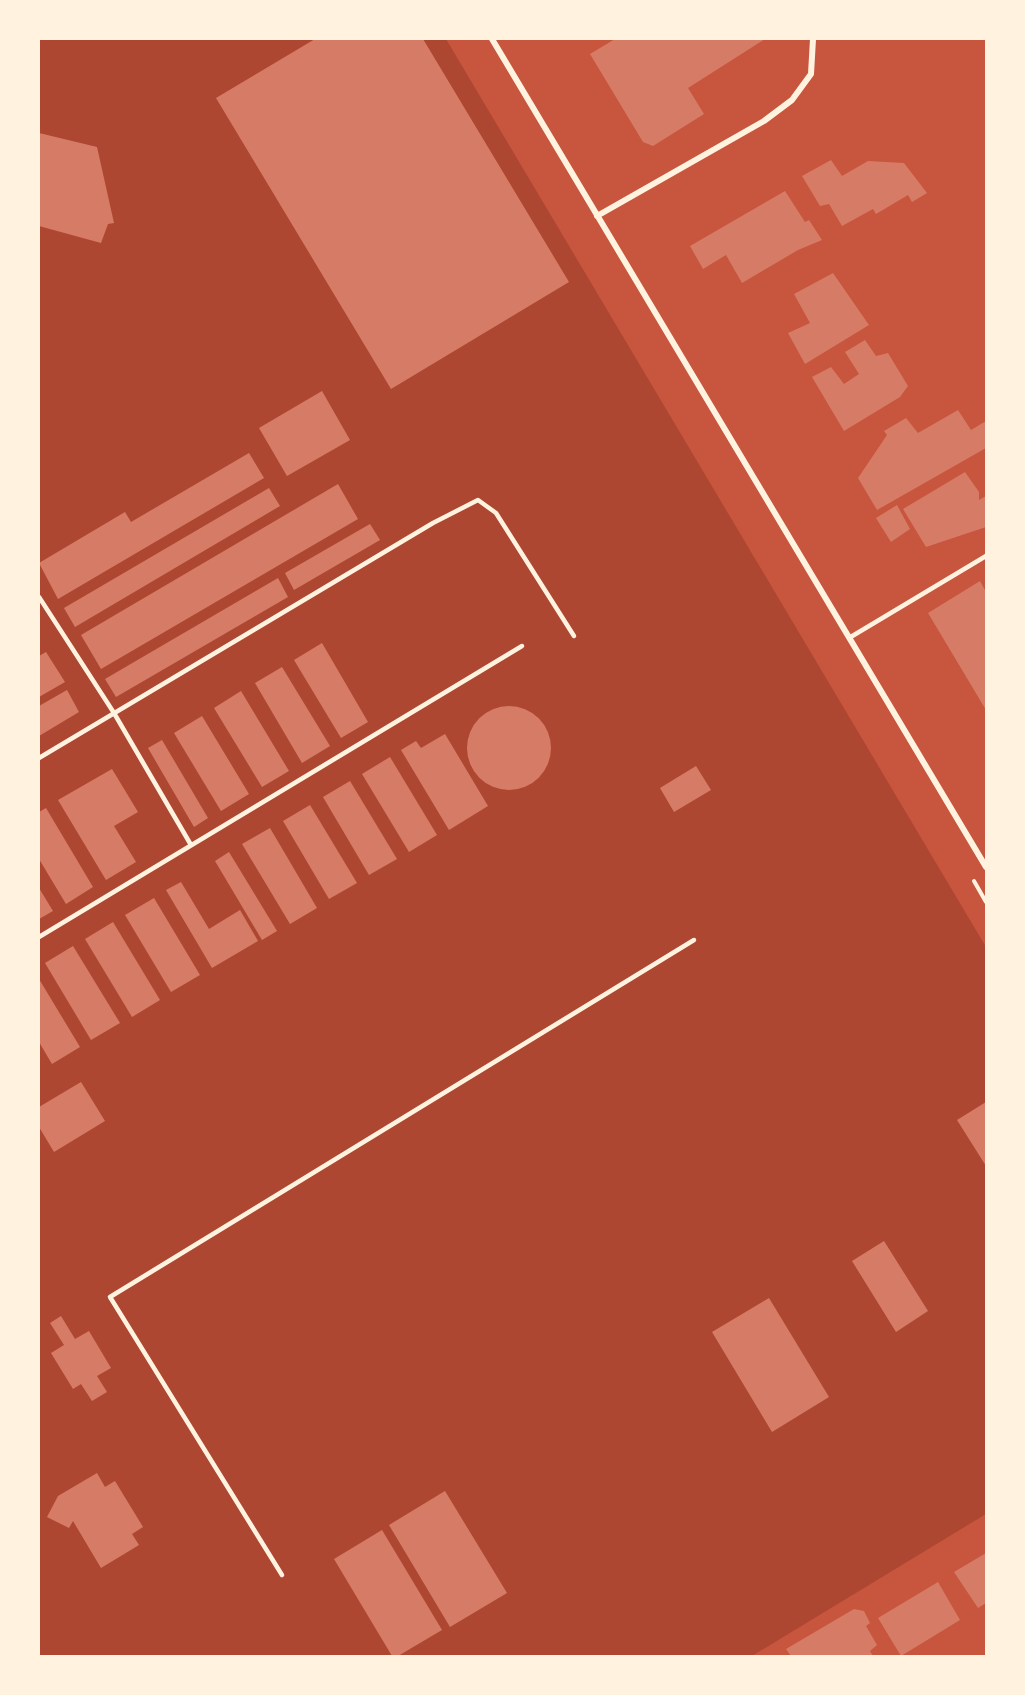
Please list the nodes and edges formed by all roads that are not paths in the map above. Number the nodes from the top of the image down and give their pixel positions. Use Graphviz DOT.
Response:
graph roads {
  1 [pos="492,39"];
  2 [pos="813,39"];
  3 [pos="597,216"];
  4 [pos="986,556"];
  5 [pos="39,597"];
  6 [pos="574,636"];
  7 [pos="849,638"];
  8 [pos="522,646"];
  9 [pos="114,713"];
  10 [pos="39,758"];
  11 [pos="191,845"];
  12 [pos="986,867"];
  13 [pos="39,937"];
  14 [pos="694,940"];
  15 [pos="282,1575"];
  1 -- 3 [label="street"];
  2 -- 3 [label="street"];
  3 -- 7 [label="street"];
  4 -- 7 [label="lane"];
  5 -- 9 [label="lane"];
  6 -- 9 [label="lane"];
  7 -- 12 [label="street"];
  8 -- 11 [label="lane"];
  9 -- 10 [label="lane"];
  9 -- 11 [label="lane"];
  11 -- 13 [label="lane"];
  14 -- 15 [label="lane"];
}
